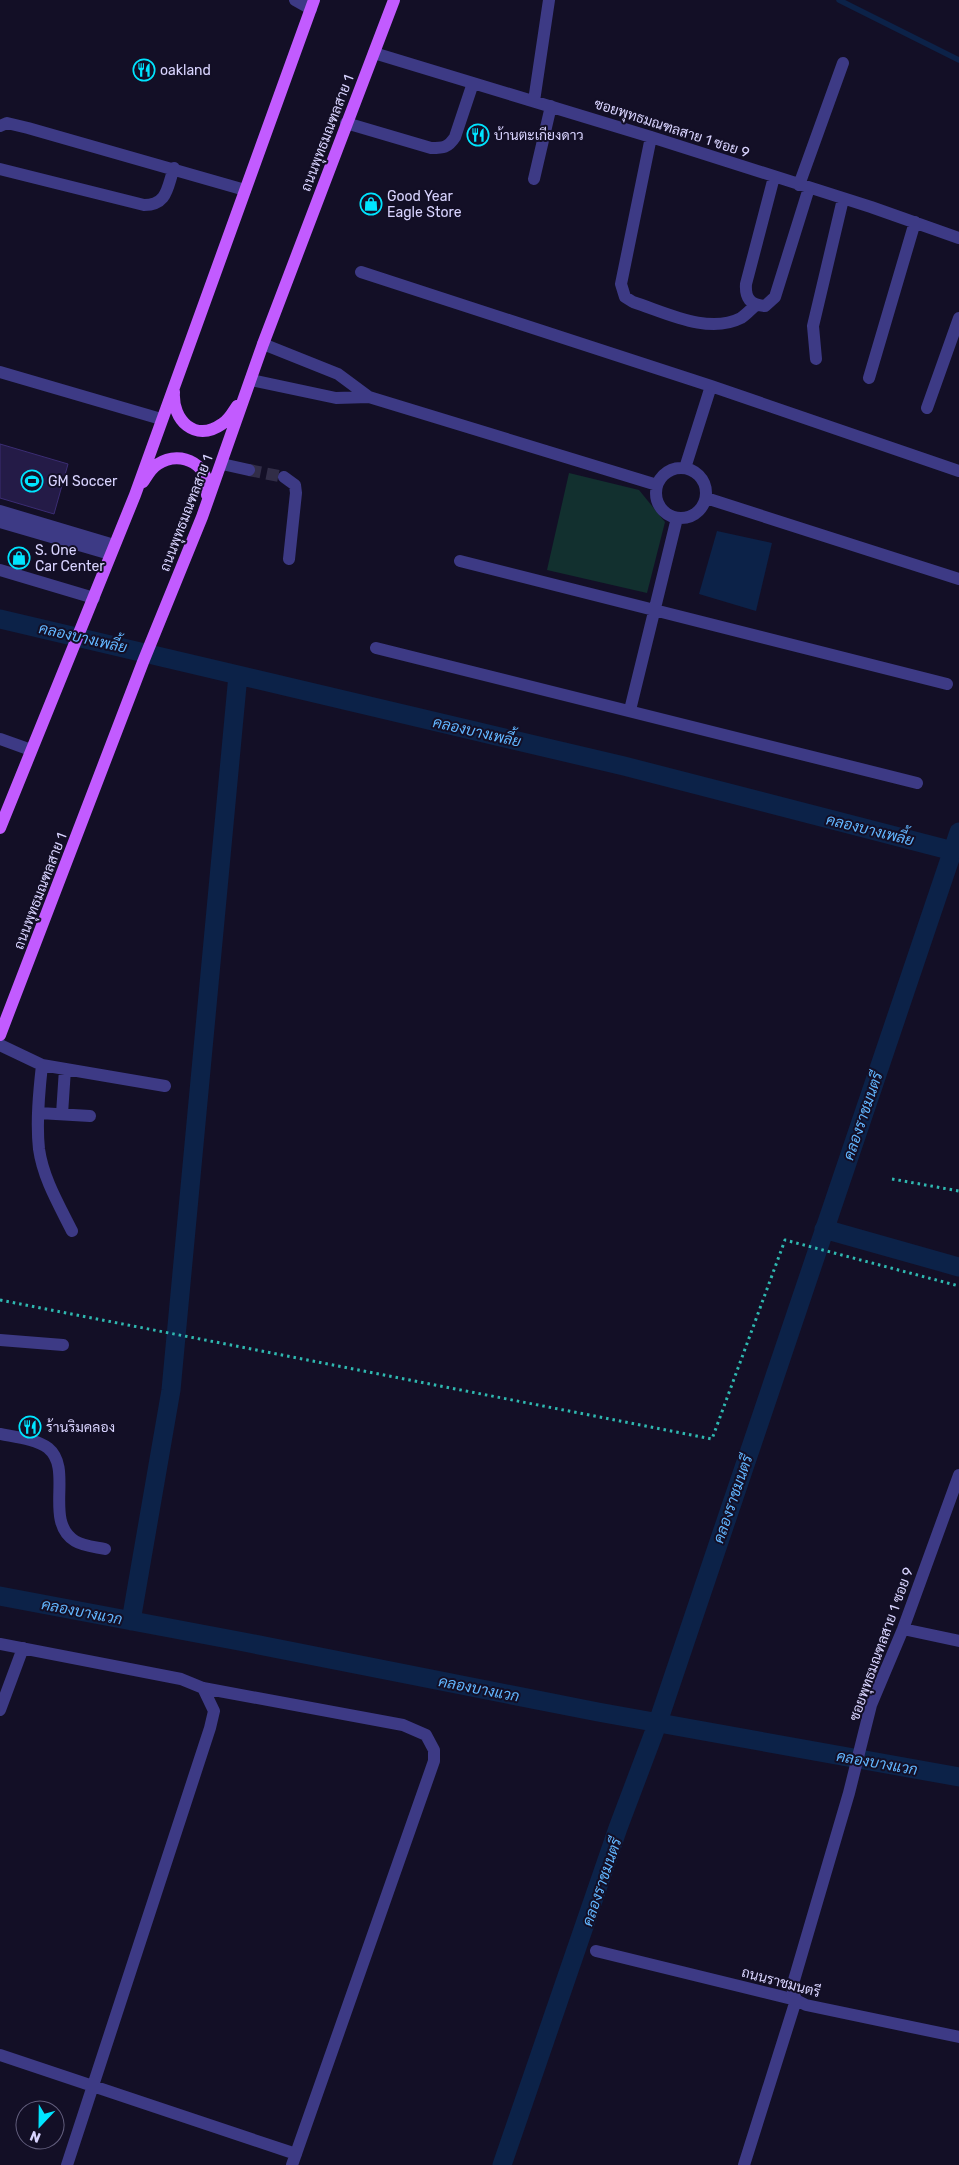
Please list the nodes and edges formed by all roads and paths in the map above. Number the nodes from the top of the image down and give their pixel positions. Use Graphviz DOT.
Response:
graph roads {
  1 [pos="296,0"];
  2 [pos="394,0"];
  3 [pos="548,0"];
  4 [pos="313,4"];
  5 [pos="374,53"];
  6 [pos="843,63"];
  7 [pos="473,83"];
  8 [pos="534,101"];
  9 [pos="551,106"];
  10 [pos="346,123"];
  11 [pos="0,126"];
  12 [pos="652,137"];
  13 [pos="174,168"];
  14 [pos="0,169"];
  15 [pos="774,177"];
  16 [pos="534,179"];
  17 [pos="804,187"];
  18 [pos="245,190"];
  19 [pos="843,199"];
  20 [pos="916,222"];
  21 [pos="959,238"];
  22 [pos="361,272"];
  23 [pos="756,305"];
  24 [pos="959,318"];
  25 [pos="263,344"];
  26 [pos="816,358"];
  27 [pos="181,366"];
  28 [pos="0,372"];
  29 [pos="869,378"];
  30 [pos="251,380"];
  31 [pos="711,386"];
  32 [pos="246,394"];
  33 [pos="369,397"];
  34 [pos="927,408"];
  35 [pos="161,419"];
  36 [pos="222,464"];
  37 [pos="685,468"];
  38 [pos="249,470"];
  39 [pos="959,472"];
  40 [pos="284,476"];
  41 [pos="657,485"];
  42 [pos="135,495"];
  43 [pos="706,498"];
  44 [pos="0,511"];
  45 [pos="202,517"];
  46 [pos="678,518"];
  47 [pos="0,522"];
  48 [pos="112,549"];
  49 [pos="289,559"];
  50 [pos="460,561"];
  51 [pos="0,570"];
  52 [pos="959,579"];
  53 [pos="94,598"];
  54 [pos="654,611"];
  55 [pos="376,648"];
  56 [pos="947,684"];
  57 [pos="630,710"];
  58 [pos="0,739"];
  59 [pos="31,750"];
  60 [pos="917,783"];
  61 [pos="1,824"];
  62 [pos="0,1035"];
  63 [pos="0,1044"];
  64 [pos="42,1065"];
  65 [pos="65,1069"];
  66 [pos="165,1086"];
  67 [pos="39,1113"];
  68 [pos="62,1114"];
  69 [pos="90,1116"];
  70 [pos="892,1179"];
  71 [pos="959,1191"];
  72 [pos="72,1231"];
  73 [pos="959,1286"];
  74 [pos="0,1300"];
  75 [pos="0,1340"];
  76 [pos="63,1345"];
  77 [pos="0,1434"];
  78 [pos="959,1475"];
  79 [pos="105,1549"];
  80 [pos="903,1630"];
  81 [pos="959,1642"];
  82 [pos="0,1644"];
  83 [pos="23,1648"];
  84 [pos="203,1688"];
  85 [pos="0,1710"];
  86 [pos="596,1951"];
  87 [pos="796,2000"];
  88 [pos="959,2037"];
  89 [pos="0,2055"];
  90 [pos="94,2085"];
  91 [pos="294,2160"];
  92 [pos="67,2165"];
  93 [pos="744,2165"];
  1 -- 4 [label="street"];
  2 -- 5 [label="main road, ถนนพุทธมณฑลสาย 1"];
  3 -- 8 [label="street"];
  4 -- 18 [label="main road"];
  5 -- 7 [label="street, ซอยพุทธมณฑลสาย 1 ซอย 9"];
  5 -- 10 [label="main road, ถนนพุทธมณฑลสาย 1"];
  6 -- 17 [label="street"];
  7 -- 8 [label="street, ซอยพุทธมณฑลสาย 1 ซอย 9"];
  7 -- 10 [label="street"];
  8 -- 9 [label="street, ซอยพุทธมณฑลสาย 1 ซอย 9"];
  9 -- 12 [label="street, ซอยพุทธมณฑลสาย 1 ซอย 9"];
  9 -- 16 [label="street"];
  10 -- 25 [label="main road, ถนนพุทธมณฑลสาย 1"];
  11 -- 13 [label="street"];
  12 -- 15 [label="street, ซอยพุทธมณฑลสาย 1 ซอย 9"];
  12 -- 23 [label="street"];
  13 -- 14 [label="street"];
  13 -- 18 [label="street"];
  15 -- 17 [label="street, ซอยพุทธมณฑลสาย 1 ซอย 9"];
  15 -- 23 [label="street"];
  17 -- 19 [label="street, ซอยพุทธมณฑลสาย 1 ซอย 9"];
  17 -- 23 [label="street"];
  18 -- 27 [label="main road"];
  19 -- 20 [label="street, ซอยพุทธมณฑลสาย 1 ซอย 9"];
  19 -- 26 [label="street"];
  20 -- 21 [label="street, ซอยพุทธมณฑลสาย 1 ซอย 9"];
  20 -- 29 [label="street"];
  22 -- 31 [label="street"];
  24 -- 34 [label="street"];
  25 -- 30 [label="main road, ถนนพุทธมณฑลสาย 1"];
  25 -- 33 [label="street"];
  27 -- 32 [label="main road"];
  27 -- 35 [label="main road"];
  28 -- 35 [label="street"];
  30 -- 32 [label="main road, ถนนพุทธมณฑลสาย 1"];
  30 -- 33 [label="street"];
  31 -- 37 [label="street"];
  31 -- 39 [label="street"];
  32 -- 36 [label="main road, ถนนพุทธมณฑลสาย 1"];
  33 -- 41 [label="street"];
  35 -- 42 [label="main road"];
  36 -- 38 [label="street"];
  36 -- 45 [label="main road, ถนนพุทธมณฑลสาย 1"];
  37 -- 41 [label="street"];
  37 -- 43 [label="street"];
  40 -- 49 [label="street"];
  41 -- 46 [label="street"];
  42 -- 45 [label="main road"];
  42 -- 48 [label="main road"];
  43 -- 46 [label="street"];
  43 -- 52 [label="street"];
  44 -- 48 [label="street"];
  45 -- 62 [label="main road, ถนนพุทธมณฑลสาย 1"];
  46 -- 54 [label="street"];
  47 -- 48 [label="street"];
  48 -- 53 [label="main road"];
  50 -- 54 [label="street"];
  51 -- 53 [label="street"];
  53 -- 59 [label="main road"];
  54 -- 56 [label="street"];
  54 -- 57 [label="street"];
  55 -- 57 [label="street"];
  57 -- 60 [label="street"];
  58 -- 59 [label="street"];
  59 -- 61 [label="main road"];
  63 -- 64 [label="street"];
  64 -- 65 [label="street"];
  64 -- 67 [label="street"];
  65 -- 66 [label="street"];
  65 -- 68 [label="street"];
  67 -- 68 [label="street"];
  67 -- 72 [label="street"];
  68 -- 69 [label="street"];
  70 -- 71 [label="path"];
  73 -- 74 [label="path"];
  75 -- 76 [label="street"];
  77 -- 79 [label="street"];
  78 -- 80 [label="street, ซอยพุทธมณฑลสาย 1 ซอย 9"];
  80 -- 81 [label="street"];
  80 -- 87 [label="street, ซอยพุทธมณฑลสาย 1 ซอย 9"];
  82 -- 83 [label="street"];
  83 -- 84 [label="street"];
  83 -- 85 [label="street"];
  84 -- 90 [label="street"];
  84 -- 91 [label="street"];
  86 -- 87 [label="street, ถนนราชมนตรี"];
  87 -- 88 [label="street, ถนนราชมนตรี"];
  87 -- 93 [label="street, ซอยพุทธมณฑลสาย 1 ซอย 9"];
  89 -- 90 [label="street"];
  90 -- 91 [label="street"];
  90 -- 92 [label="street"];
}
